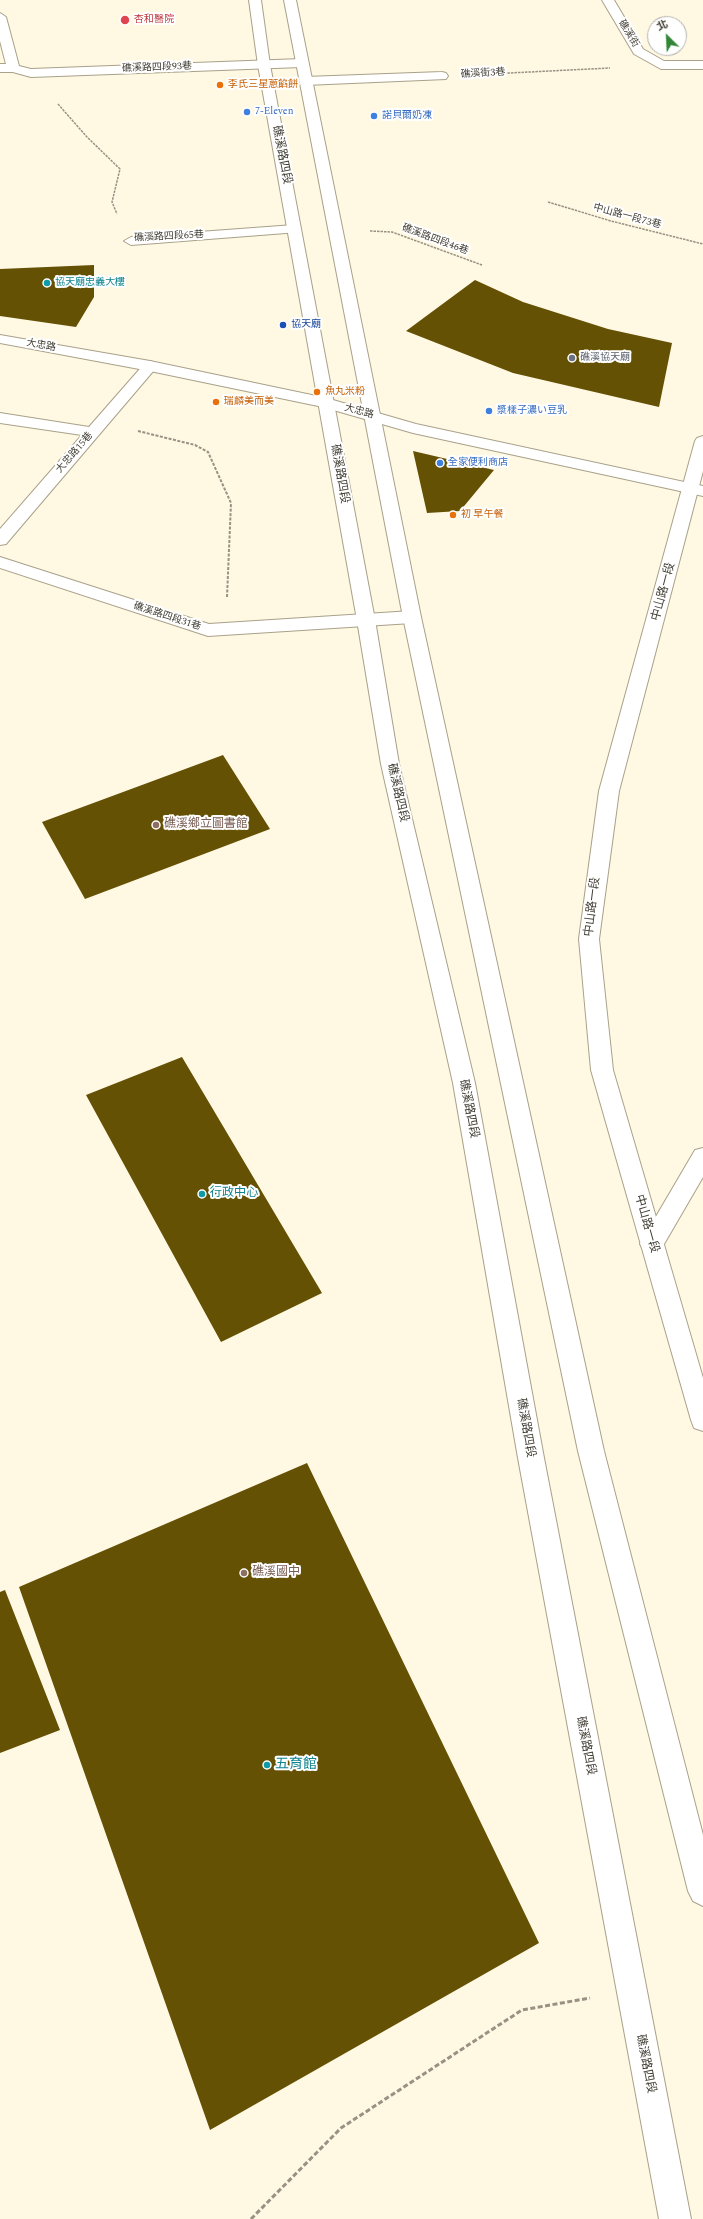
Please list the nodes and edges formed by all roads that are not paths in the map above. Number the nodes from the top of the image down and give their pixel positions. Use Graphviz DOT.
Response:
graph roads {
  1 [pos="255,0"];
  2 [pos="290,0"];
  3 [pos="608,0"];
  4 [pos="0,17"];
  5 [pos="264,64"];
  6 [pos="703,65"];
  7 [pos="0,68"];
  8 [pos="13,68"];
  9 [pos="304,72"];
  10 [pos="442,76"];
  11 [pos="294,229"];
  12 [pos="130,241"];
  13 [pos="0,339"];
  14 [pos="150,366"];
  15 [pos="326,403"];
  16 [pos="373,415"];
  17 [pos="0,418"];
  18 [pos="98,427"];
  19 [pos="703,440"];
  20 [pos="697,489"];
  21 [pos="0,540"];
  22 [pos="0,562"];
  23 [pos="412,617"];
  24 [pos="366,620"];
  25 [pos="703,1157"];
  26 [pos="652,1244"];
  27 [pos="703,1420"];
  28 [pos="703,1891"];
  29 [pos="675,2219"];
  1 -- 5 [label="main road, 礁溪路四段"];
  2 -- 9 [label="main road"];
  3 -- 6 [label="main road, 礁溪街"];
  4 -- 8 [label="main road"];
  5 -- 8 [label="main road, 礁溪路四段93巷"];
  5 -- 9 [label="main road, 礁溪路四段93巷"];
  5 -- 11 [label="main road, 礁溪路四段"];
  7 -- 8 [label="main road, 礁溪路四段93巷"];
  9 -- 10 [label="main road"];
  9 -- 16 [label="main road"];
  11 -- 12 [label="main road, 礁溪路四段65巷"];
  11 -- 15 [label="main road, 礁溪路四段"];
  13 -- 14 [label="main road, 大忠路"];
  14 -- 15 [label="main road, 大忠路"];
  14 -- 18 [label="main road, 大忠路15巷"];
  15 -- 16 [label="main road, 大忠路"];
  15 -- 24 [label="main road, 礁溪路四段"];
  16 -- 20 [label="main road, 大忠路"];
  16 -- 23 [label="main road"];
  17 -- 18 [label="main road"];
  18 -- 21 [label="main road, 大忠路15巷"];
  19 -- 20 [label="main road, 中山路一段"];
  20 -- 26 [label="main road, 中山路一段"];
  22 -- 24 [label="main road, 礁溪路四段31巷"];
  23 -- 24 [label="main road, 礁溪路四段31巷"];
  23 -- 28 [label="main road"];
  24 -- 29 [label="main road, 礁溪路四段"];
  25 -- 26 [label="main road"];
  26 -- 27 [label="main road, 中山路一段"];
}
